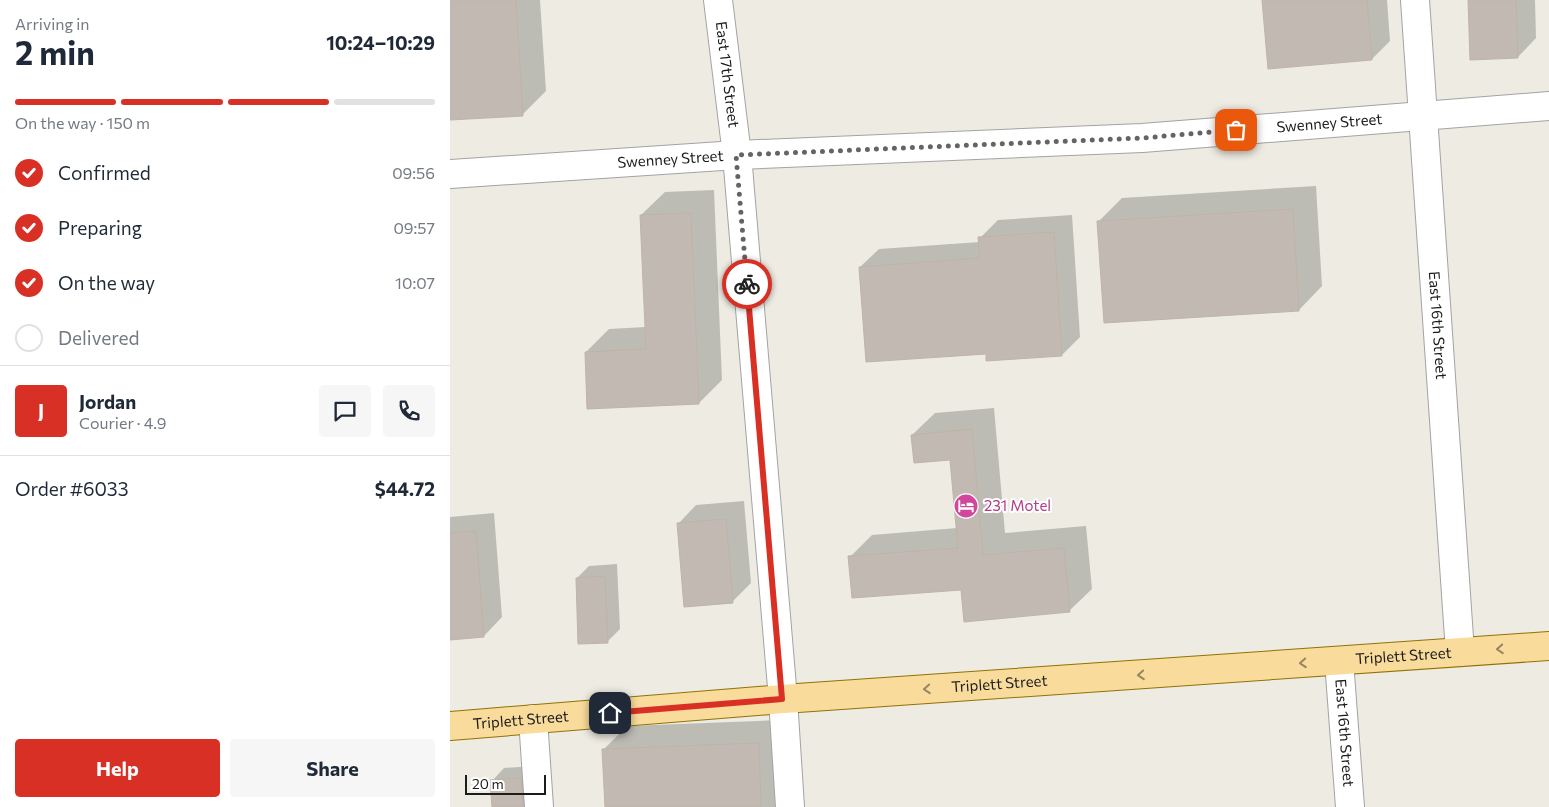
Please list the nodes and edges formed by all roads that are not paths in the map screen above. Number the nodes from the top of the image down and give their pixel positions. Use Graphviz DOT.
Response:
graph roads {
  1 [pos="718,0"];
  2 [pos="1415,0"];
  3 [pos="1549,106"];
  4 [pos="1423,115"];
  5 [pos="736,155"];
  6 [pos="450,174"];
  7 [pos="1549,646"];
  8 [pos="1460,652"];
  9 [pos="1339,661"];
  10 [pos="782,699"];
  11 [pos="533,719"];
  12 [pos="450,726"];
  13 [pos="539,807"];
  14 [pos="790,807"];
  15 [pos="1350,807"];
  1 -- 5 [label="street, East 17th Street"];
  2 -- 4 [label="street, East 16th Street"];
  3 -- 4 [label="street, Swenney Street"];
  4 -- 5 [label="street, Swenney Street"];
  4 -- 8 [label="street, East 16th Street"];
  5 -- 6 [label="street, Swenney Street"];
  5 -- 10 [label="street, East 17th Street"];
  7 -- 8 [label="main road, Triplett Street, one-way"];
  8 -- 9 [label="main road, Triplett Street"];
  9 -- 10 [label="main road, Triplett Street, one-way"];
  9 -- 15 [label="street, East 16th Street"];
  10 -- 11 [label="main road, Triplett Street"];
  10 -- 14 [label="street, East 17th Street"];
  11 -- 12 [label="main road, Triplett Street"];
  11 -- 13 [label="street"];
}
